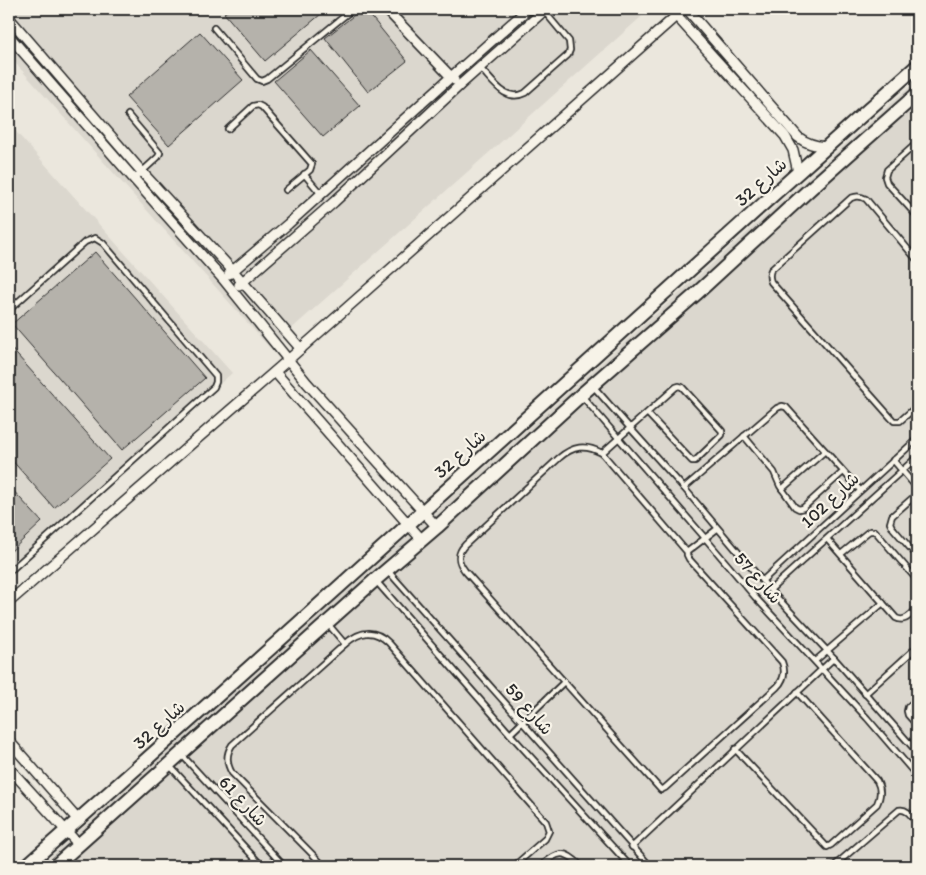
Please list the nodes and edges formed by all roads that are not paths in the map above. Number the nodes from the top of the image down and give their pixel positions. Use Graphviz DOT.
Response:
graph roads {
  1 [pos="353,9"];
  2 [pos="386,9"];
  3 [pos="528,9"];
  4 [pos="686,9"];
  5 [pos="545,10"];
  6 [pos="673,12"];
  7 [pos="9,18"];
  8 [pos="214,28"];
  9 [pos="9,36"];
  10 [pos="917,66"];
  11 [pos="480,68"];
  12 [pos="451,77"];
  13 [pos="460,85"];
  14 [pos="917,94"];
  15 [pos="128,116"];
  16 [pos="228,129"];
  17 [pos="917,143"];
  18 [pos="826,147"];
  19 [pos="142,172"];
  20 [pos="798,172"];
  21 [pos="304,174"];
  22 [pos="134,179"];
  23 [pos="286,190"];
  24 [pos="321,194"];
  25 [pos="917,216"];
  26 [pos="288,224"];
  27 [pos="297,234"];
  28 [pos="917,260"];
  29 [pos="233,270"];
  30 [pos="223,278"];
  31 [pos="243,281"];
  32 [pos="233,290"];
  33 [pos="9,310"];
  34 [pos="301,349"];
  35 [pos="288,360"];
  36 [pos="579,370"];
  37 [pos="275,372"];
  38 [pos="567,380"];
  39 [pos="592,385"];
  40 [pos="581,395"];
  41 [pos="917,406"];
  42 [pos="647,412"];
  43 [pos="630,428"];
  44 [pos="744,436"];
  45 [pos="618,438"];
  46 [pos="917,439"];
  47 [pos="825,451"];
  48 [pos="602,453"];
  49 [pos="917,457"];
  50 [pos="893,460"];
  51 [pos="902,470"];
  52 [pos="843,472"];
  53 [pos="684,488"];
  54 [pos="917,488"];
  55 [pos="782,489"];
  56 [pos="860,490"];
  57 [pos="917,494"];
  58 [pos="423,511"];
  59 [pos="408,524"];
  60 [pos="437,527"];
  61 [pos="717,529"];
  62 [pos="706,538"];
  63 [pos="827,539"];
  64 [pos="422,540"];
  65 [pos="687,552"];
  66 [pos="841,554"];
  67 [pos="917,556"];
  68 [pos="387,570"];
  69 [pos="9,572"];
  70 [pos="375,580"];
  71 [pos="917,580"];
  72 [pos="762,581"];
  73 [pos="770,590"];
  74 [pos="9,602"];
  75 [pos="883,603"];
  76 [pos="917,609"];
  77 [pos="327,623"];
  78 [pos="345,644"];
  79 [pos="917,647"];
  80 [pos="827,651"];
  81 [pos="834,658"];
  82 [pos="815,661"];
  83 [pos="822,669"];
  84 [pos="564,682"];
  85 [pos="797,692"];
  86 [pos="865,694"];
  87 [pos="917,699"];
  88 [pos="522,722"];
  89 [pos="917,725"];
  90 [pos="510,734"];
  91 [pos="169,740"];
  92 [pos="9,741"];
  93 [pos="735,749"];
  94 [pos="157,751"];
  95 [pos="917,752"];
  96 [pos="181,754"];
  97 [pos="169,765"];
  98 [pos="9,768"];
  99 [pos="917,776"];
  100 [pos="78,820"];
  101 [pos="917,823"];
  102 [pos="66,831"];
  103 [pos="79,846"];
  104 [pos="632,847"];
  105 [pos="26,866"];
  106 [pos="56,866"];
  107 [pos="262,866"];
  108 [pos="284,866"];
  109 [pos="324,866"];
  110 [pos="514,866"];
  111 [pos="541,866"];
  112 [pos="581,866"];
  113 [pos="630,866"];
  114 [pos="650,866"];
  115 [pos="834,866"];
  1 -- 8 [label="lane"];
  2 -- 12 [label="street"];
  3 -- 12 [label="street"];
  4 -- 6 [label="street"];
  4 -- 18 [label="street"];
  5 -- 11 [label="street"];
  5 -- 11 [label="lane"];
  6 -- 20 [label="street"];
  6 -- 34 [label="street"];
  7 -- 19 [label="street"];
  9 -- 22 [label="street"];
  10 -- 18 [label="main road, شارع 32"];
  11 -- 13 [label="street"];
  12 -- 13 [label="street"];
  12 -- 24 [label="street"];
  13 -- 27 [label="street"];
  14 -- 39 [label="main road, شارع 32"];
  15 -- 19 [label="lane"];
  16 -- 21 [label="lane"];
  17 -- 25 [label="lane"];
  18 -- 20 [label="main road, شارع 32"];
  19 -- 22 [label="lane"];
  19 -- 29 [label="street"];
  20 -- 36 [label="main road, شارع 32"];
  21 -- 23 [label="lane"];
  21 -- 24 [label="lane"];
  22 -- 30 [label="street"];
  24 -- 26 [label="street"];
  26 -- 27 [label="street"];
  26 -- 29 [label="street"];
  27 -- 31 [label="street"];
  28 -- 41 [label="lane"];
  29 -- 30 [label="street"];
  29 -- 31 [label="street"];
  30 -- 32 [label="street"];
  31 -- 32 [label="street"];
  31 -- 34 [label="street"];
  32 -- 35 [label="street"];
  33 -- 69 [label="lane"];
  34 -- 35 [label="street"];
  35 -- 37 [label="street"];
  35 -- 58 [label="street"];
  36 -- 38 [label="main road, شارع 32"];
  36 -- 39 [label="main road"];
  37 -- 59 [label="street"];
  37 -- 74 [label="street"];
  38 -- 40 [label="main road"];
  38 -- 58 [label="main road, شارع 32"];
  39 -- 40 [label="main road, شارع 32"];
  39 -- 43 [label="lane, شارع 57"];
  40 -- 45 [label="lane, شارع 57"];
  40 -- 60 [label="main road, شارع 32"];
  42 -- 42 [label="lane"];
  42 -- 43 [label="lane"];
  43 -- 45 [label="lane"];
  43 -- 53 [label="lane, شارع 57"];
  44 -- 47 [label="lane"];
  44 -- 53 [label="lane"];
  44 -- 55 [label="lane"];
  45 -- 48 [label="lane"];
  45 -- 62 [label="lane, شارع 57"];
  46 -- 50 [label="lane, شارع 102"];
  47 -- 52 [label="lane"];
  47 -- 55 [label="lane"];
  48 -- 65 [label="lane"];
  48 -- 84 [label="lane"];
  49 -- 51 [label="lane, شارع 102"];
  50 -- 51 [label="lane"];
  50 -- 56 [label="lane, شارع 102"];
  51 -- 54 [label="lane"];
  51 -- 63 [label="lane, شارع 102"];
  52 -- 55 [label="lane"];
  52 -- 56 [label="lane"];
  53 -- 61 [label="lane, شارع 57"];
  56 -- 72 [label="lane, شارع 102"];
  57 -- 67 [label="lane"];
  58 -- 59 [label="main road, شارع 32"];
  58 -- 60 [label="street"];
  59 -- 64 [label="street"];
  59 -- 91 [label="main road, شارع 32"];
  60 -- 64 [label="main road, شارع 32"];
  61 -- 62 [label="lane"];
  61 -- 72 [label="lane, شارع 57"];
  62 -- 65 [label="lane"];
  62 -- 82 [label="lane, شارع 57"];
  63 -- 66 [label="lane"];
  63 -- 73 [label="lane, شارع 102"];
  64 -- 68 [label="main road, شارع 32"];
  65 -- 84 [label="lane"];
  66 -- 71 [label="lane"];
  66 -- 75 [label="lane"];
  68 -- 70 [label="main road, شارع 32"];
  68 -- 88 [label="lane, شارع 59"];
  70 -- 77 [label="main road, شارع 32"];
  70 -- 90 [label="lane, شارع 59"];
  72 -- 73 [label="lane, شارع 57"];
  73 -- 80 [label="lane, شارع 57"];
  75 -- 76 [label="lane"];
  75 -- 80 [label="lane"];
  77 -- 78 [label="lane"];
  77 -- 96 [label="main road, شارع 32"];
  78 -- 109 [label="lane"];
  78 -- 110 [label="lane"];
  79 -- 86 [label="lane"];
  80 -- 81 [label="lane, شارع 57"];
  80 -- 82 [label="lane"];
  81 -- 83 [label="lane"];
  81 -- 86 [label="lane, شارع 57"];
  82 -- 83 [label="lane, شارع 57"];
  83 -- 85 [label="lane"];
  83 -- 99 [label="lane, شارع 57"];
  84 -- 88 [label="lane"];
  85 -- 93 [label="lane"];
  85 -- 93 [label="lane"];
  86 -- 95 [label="lane, شارع 57"];
  87 -- 89 [label="lane"];
  88 -- 90 [label="lane"];
  88 -- 104 [label="lane, شارع 59"];
  90 -- 113 [label="lane, شارع 59"];
  91 -- 94 [label="main road, شارع 32"];
  91 -- 96 [label="main road"];
  92 -- 100 [label="street"];
  93 -- 104 [label="lane"];
  94 -- 97 [label="main road"];
  94 -- 100 [label="main road, شارع 32"];
  96 -- 97 [label="main road, شارع 32"];
  96 -- 108 [label="lane, شارع 61"];
  97 -- 103 [label="main road, شارع 32"];
  97 -- 107 [label="lane, شارع 61"];
  98 -- 102 [label="street"];
  100 -- 102 [label="main road, شارع 32"];
  101 -- 115 [label="lane"];
  102 -- 103 [label="street"];
  102 -- 105 [label="main road, شارع 32"];
  103 -- 106 [label="main road, شارع 32"];
  104 -- 114 [label="lane, شارع 59"];
  111 -- 112 [label="lane"];
}
